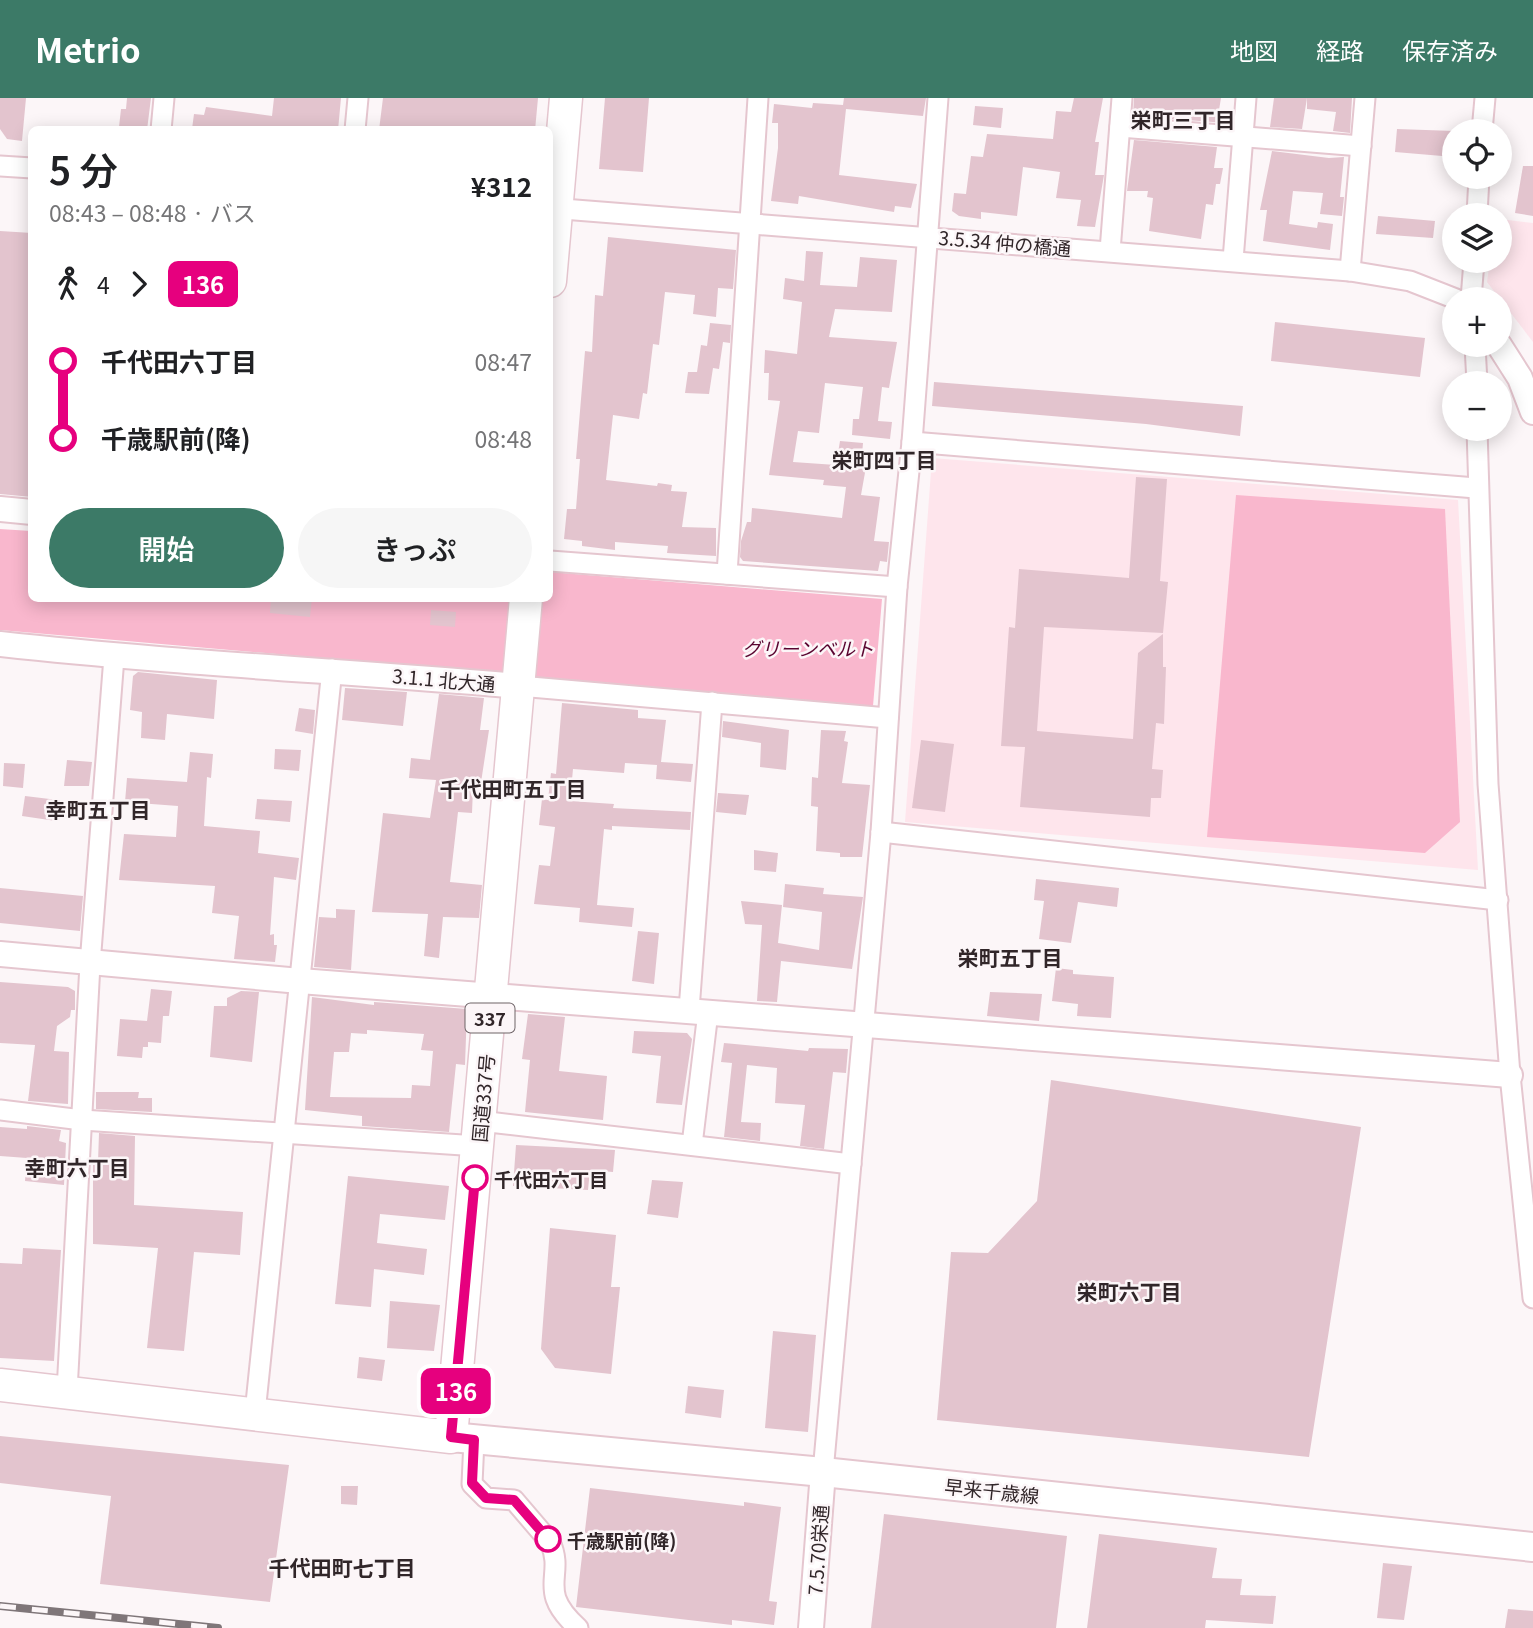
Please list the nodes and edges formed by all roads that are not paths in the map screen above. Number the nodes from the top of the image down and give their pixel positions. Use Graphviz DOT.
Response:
graph roads {
  1 [pos="164,98"];
  2 [pos="358,98"];
  3 [pos="566,98"];
  4 [pos="758,98"];
  5 [pos="938,98"];
  6 [pos="1122,98"];
  7 [pos="1246,98"];
  8 [pos="1364,98"];
  9 [pos="1485,98"];
  10 [pos="1483,119"];
  11 [pos="161,126"];
  12 [pos="355,126"];
  13 [pos="1120,127"];
  14 [pos="1243,138"];
  15 [pos="1361,146"];
  16 [pos="0,166"];
  17 [pos="28,168"];
  18 [pos="553,200"];
  19 [pos="553,208"];
  20 [pos="748,224"];
  21 [pos="928,236"];
  22 [pos="1110,251"];
  23 [pos="1233,260"];
  24 [pos="1350,271"];
  25 [pos="1442,294"];
  26 [pos="1507,357"];
  27 [pos="1533,412"];
  28 [pos="1477,441"];
  29 [pos="912,442"];
  30 [pos="1476,488"];
  31 [pos="0,509"];
  32 [pos="28,512"];
  33 [pos="553,561"];
  34 [pos="727,574"];
  35 [pos="897,587"];
  36 [pos="526,602"];
  37 [pos="0,644"];
  38 [pos="114,657"];
  39 [pos="332,669"];
  40 [pos="519,685"];
  41 [pos="712,702"];
  42 [pos="888,718"];
  43 [pos="881,832"];
  44 [pos="1498,900"];
  45 [pos="0,954"];
  46 [pos="90,964"];
  47 [pos="300,981"];
  48 [pos="492,995"];
  49 [pos="699,1011"];
  50 [pos="864,1025"];
  51 [pos="1510,1075"];
  52 [pos="0,1110"];
  53 [pos="82,1119"];
  54 [pos="285,1131"];
  55 [pos="479,1134"];
  56 [pos="692,1145"];
  57 [pos="851,1164"];
  58 [pos="1533,1298"];
  59 [pos="0,1385"];
  60 [pos="67,1391"];
  61 [pos="255,1413"];
  62 [pos="463,1439"];
  63 [pos="822,1472"];
  64 [pos="1533,1547"];
  65 [pos="578,1628"];
  66 [pos="811,1628"];
  1 -- 11 [label="street"];
  2 -- 12 [label="street"];
  3 -- 18 [label="highway"];
  4 -- 20 [label="street"];
  5 -- 21 [label="street"];
  6 -- 13 [label="street"];
  7 -- 14 [label="street"];
  8 -- 15 [label="street"];
  9 -- 10 [label="street"];
  13 -- 14 [label="street"];
  13 -- 22 [label="street"];
  14 -- 15 [label="street"];
  14 -- 23 [label="street"];
  15 -- 24 [label="street"];
  16 -- 17 [label="street"];
  19 -- 20 [label="street, 3.5.34 仲の橋通"];
  20 -- 21 [label="street, 3.5.34 仲の橋通"];
  20 -- 34 [label="street"];
  21 -- 22 [label="street, 3.5.34 仲の橋通"];
  21 -- 29 [label="street"];
  22 -- 23 [label="street, 3.5.34 仲の橋通"];
  23 -- 24 [label="street, 3.5.34 仲の橋通"];
  24 -- 25 [label="street, 3.5.34 仲の橋通"];
  26 -- 27 [label="street"];
  28 -- 30 [label="street"];
  29 -- 30 [label="street"];
  29 -- 35 [label="street"];
  30 -- 44 [label="street"];
  31 -- 32 [label="street"];
  33 -- 34 [label="street"];
  34 -- 35 [label="street"];
  35 -- 42 [label="street"];
  36 -- 40 [label="highway, 国道337号 / 337"];
  37 -- 38 [label="street, 3.1.1 北大通"];
  38 -- 39 [label="street, 3.1.1 北大通"];
  38 -- 46 [label="street"];
  39 -- 40 [label="street, 3.1.1 北大通"];
  39 -- 47 [label="street"];
  40 -- 41 [label="street, 3.1.1 北大通"];
  40 -- 48 [label="highway, 国道337号 / 337"];
  41 -- 42 [label="street, 3.1.1 北大通"];
  41 -- 49 [label="street"];
  42 -- 43 [label="street"];
  43 -- 44 [label="street"];
  43 -- 50 [label="street"];
  44 -- 51 [label="street"];
  45 -- 46 [label="street"];
  46 -- 47 [label="street"];
  46 -- 53 [label="street"];
  47 -- 48 [label="street"];
  47 -- 54 [label="street"];
  48 -- 49 [label="street"];
  48 -- 55 [label="highway, 国道337号 / 337"];
  49 -- 50 [label="street"];
  49 -- 56 [label="street"];
  50 -- 51 [label="street"];
  50 -- 57 [label="street"];
  51 -- 58 [label="street"];
  52 -- 53 [label="street"];
  53 -- 54 [label="street"];
  53 -- 60 [label="street"];
  54 -- 55 [label="street"];
  54 -- 61 [label="street"];
  55 -- 56 [label="street"];
  55 -- 62 [label="highway, 国道337号 / 337"];
  56 -- 57 [label="street"];
  57 -- 63 [label="street"];
  59 -- 60 [label="highway"];
  60 -- 61 [label="highway"];
  61 -- 62 [label="highway"];
  62 -- 63 [label="main road, 早来千歳線"];
  62 -- 65 [label="street"];
  63 -- 64 [label="main road, 早来千歳線"];
  63 -- 66 [label="street, 7.5.70栄通"];
}
